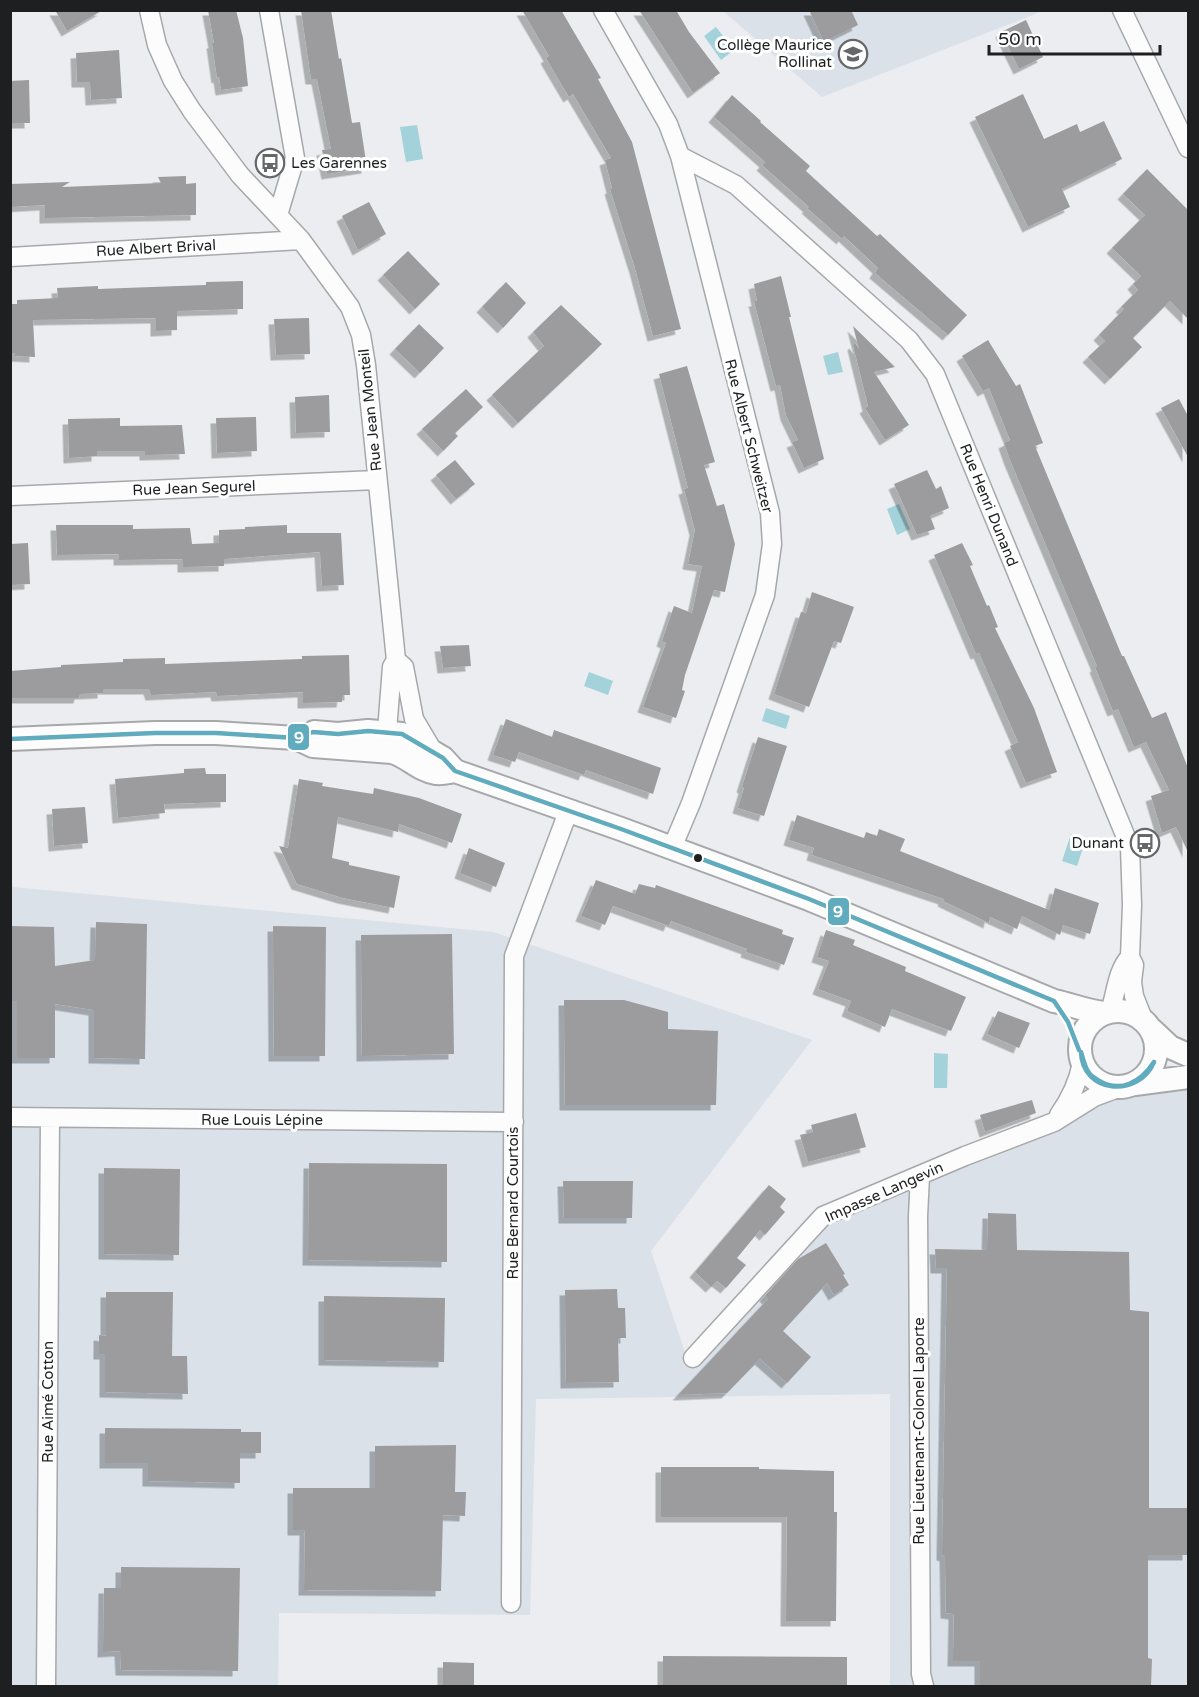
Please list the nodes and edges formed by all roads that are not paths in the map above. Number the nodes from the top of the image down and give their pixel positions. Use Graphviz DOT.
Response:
graph roads {
  1 [pos="149,10"];
  2 [pos="269,10"];
  3 [pos="603,10"];
  4 [pos="1122,10"];
  5 [pos="1188,148"];
  6 [pos="680,156"];
  7 [pos="278,215"];
  8 [pos="301,240"];
  9 [pos="10,257"];
  10 [pos="377,480"];
  11 [pos="10,496"];
  12 [pos="396,660"];
  13 [pos="10,739"];
  14 [pos="386,742"];
  15 [pos="435,754"];
  16 [pos="455,771"];
  17 [pos="568,812"];
  18 [pos="672,848"];
  19 [pos="1130,957"];
  20 [pos="1054,1001"];
  21 [pos="1107,1012"];
  22 [pos="1148,1024"];
  23 [pos="1188,1055"];
  24 [pos="1081,1056"];
  25 [pos="1188,1077"];
  26 [pos="1128,1086"];
  27 [pos="10,1118"];
  28 [pos="50,1118"];
  29 [pos="514,1122"];
  30 [pos="1054,1122"];
  31 [pos="920,1176"];
  32 [pos="693,1358"];
  33 [pos="511,1603"];
  34 [pos="46,1686"];
  35 [pos="924,1686"];
  1 -- 7 [label="street, Rue Jean Monteil"];
  2 -- 7 [label="street"];
  3 -- 6 [label="street, Rue Albert Schweitzer"];
  4 -- 5 [label="street"];
  6 -- 18 [label="street, Rue Albert Schweitzer"];
  6 -- 19 [label="street, Rue Henri Dunand"];
  7 -- 8 [label="street, Rue Jean Monteil"];
  8 -- 9 [label="street, Rue Albert Brival"];
  8 -- 10 [label="street, Rue Jean Monteil"];
  10 -- 11 [label="street, Rue Jean Segurel"];
  10 -- 12 [label="street, Rue Jean Monteil"];
  12 -- 14 [label="street, Rue Jean Monteil"];
  12 -- 15 [label="street, Rue Jean Monteil"];
  13 -- 14 [label="street"];
  14 -- 15 [label="street"];
  14 -- 16 [label="street"];
  15 -- 16 [label="street"];
  16 -- 17 [label="street"];
  17 -- 18 [label="street"];
  17 -- 29 [label="street, Rue Bernard Courtois"];
  18 -- 20 [label="street"];
  19 -- 21 [label="street, Rue Henri Dunand"];
  19 -- 22 [label="street, Rue Henri Dunand"];
  20 -- 21 [label="street"];
  20 -- 24 [label="street"];
  21 -- 22 [label="street"];
  21 -- 24 [label="street"];
  22 -- 23 [label="street"];
  22 -- 26 [label="street"];
  24 -- 26 [label="street"];
  24 -- 30 [label="street"];
  25 -- 26 [label="street"];
  26 -- 30 [label="street, Impasse Langevin"];
  27 -- 28 [label="street, Rue Louis Lépine"];
  28 -- 29 [label="street, Rue Louis Lépine"];
  28 -- 34 [label="street, Rue Aimé Cotton"];
  29 -- 33 [label="street, Rue Bernard Courtois"];
  30 -- 31 [label="street, Impasse Langevin"];
  31 -- 32 [label="street, Impasse Langevin"];
  31 -- 35 [label="street, Rue Lieutenant-Colonel Laporte"];
}
